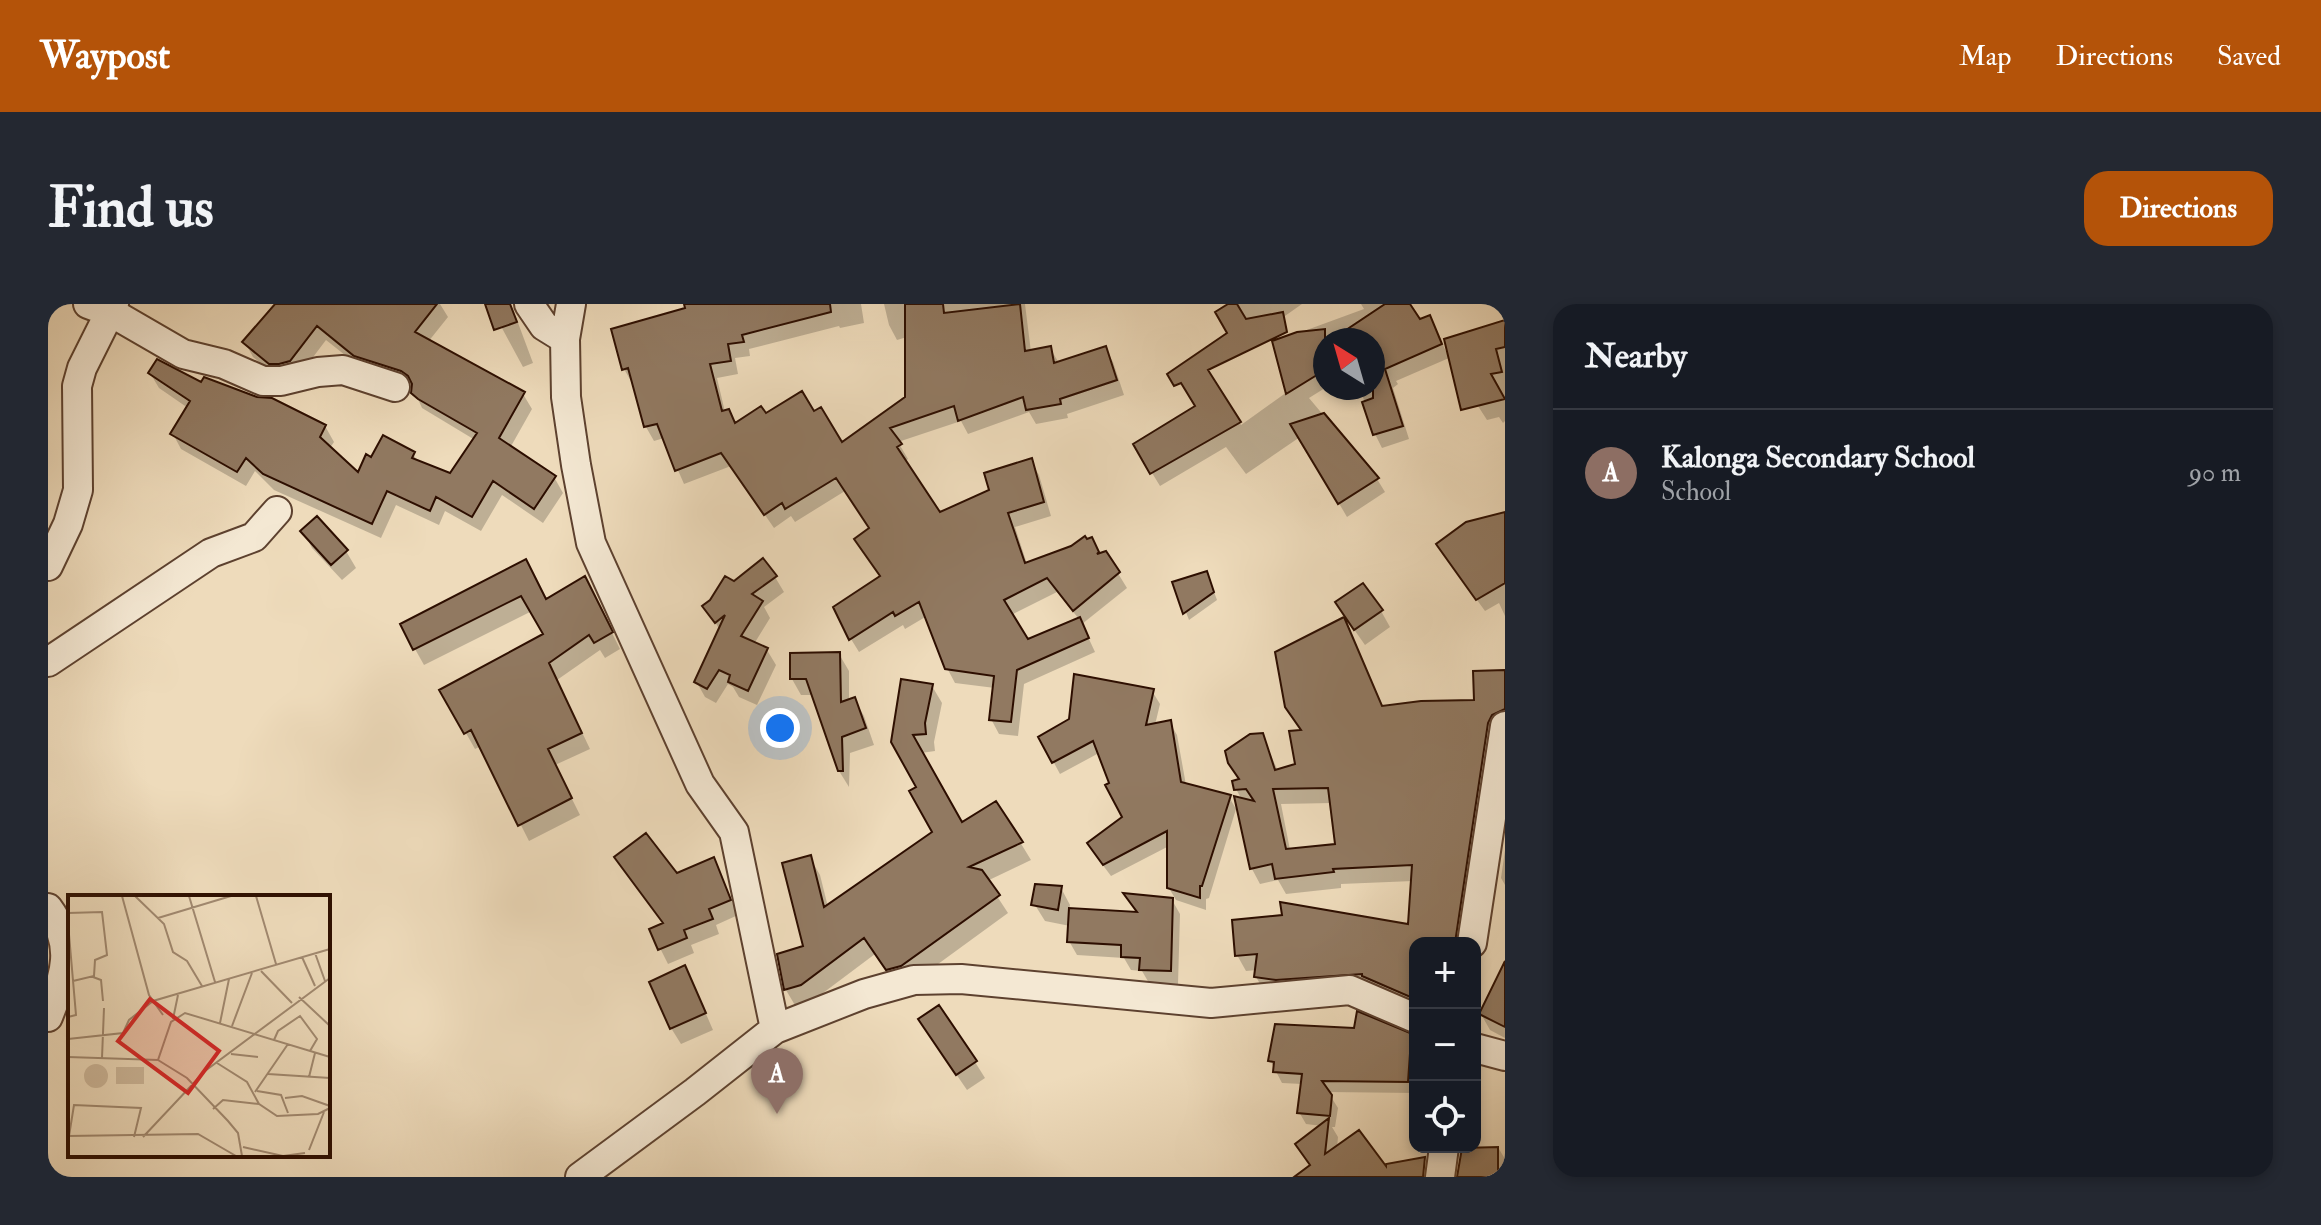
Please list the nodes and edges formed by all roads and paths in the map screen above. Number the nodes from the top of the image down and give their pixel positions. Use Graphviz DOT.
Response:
graph roads {
  1 [pos="529,304"];
  2 [pos="571,304"];
  3 [pos="105,307"];
  4 [pos="565,339"];
  5 [pos="395,387"];
  6 [pos="277,511"];
  7 [pos="48,566"];
  8 [pos="48,662"];
  9 [pos="1505,726"];
  10 [pos="48,908"];
  11 [pos="1473,937"];
  12 [pos="1409,1015"];
  13 [pos="48,1017"];
  14 [pos="775,1029"];
  15 [pos="1481,1050"];
  16 [pos="1505,1056"];
  17 [pos="1443,1153"];
  18 [pos="580,1177"];
  19 [pos="1440,1177"];
  1 -- 4 [label="street"];
  2 -- 4 [label="street"];
  3 -- 5 [label="street"];
  3 -- 7 [label="street"];
  4 -- 14 [label="street"];
  6 -- 8 [label="street"];
  9 -- 11 [label="street"];
  10 -- 13 [label="street"];
  12 -- 14 [label="street"];
  14 -- 18 [label="street"];
  15 -- 16 [label="street"];
  17 -- 19 [label="street"];
}
